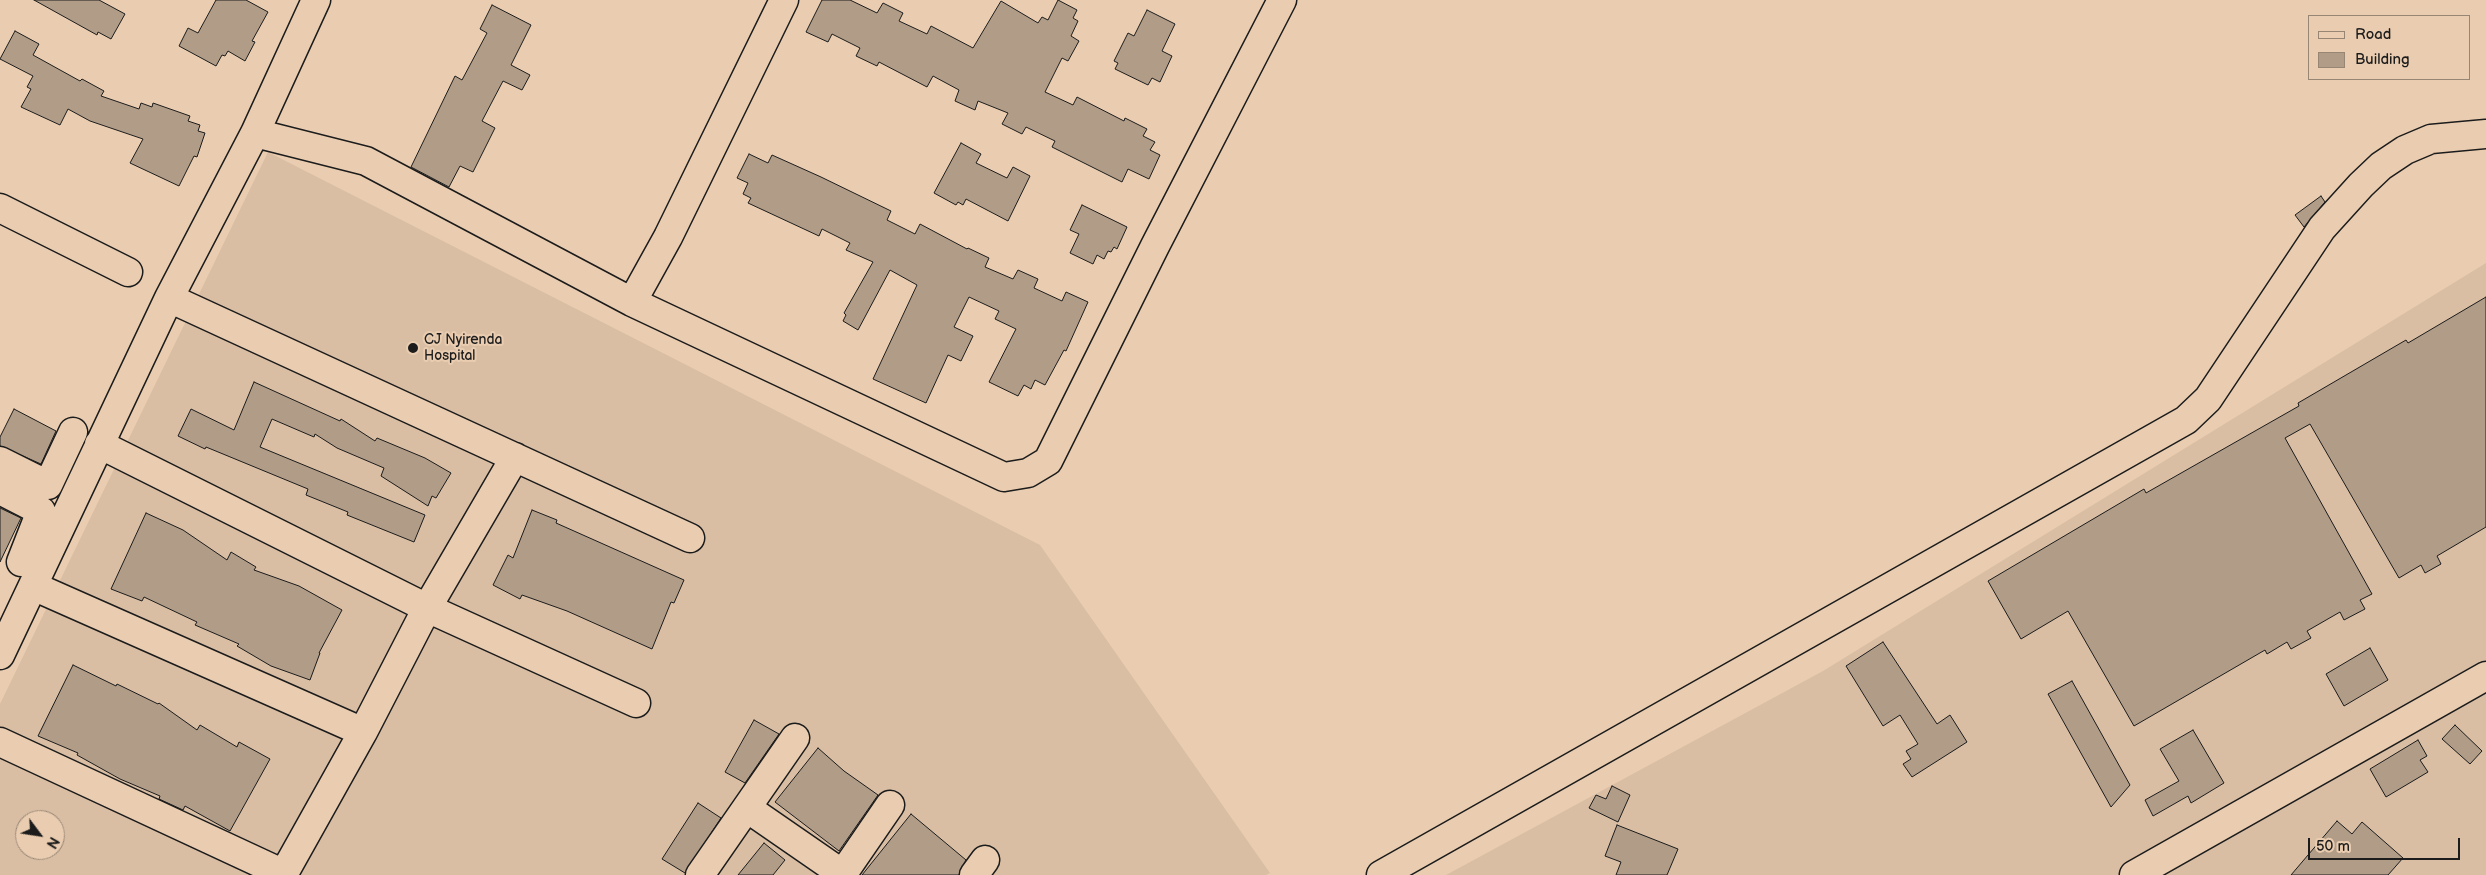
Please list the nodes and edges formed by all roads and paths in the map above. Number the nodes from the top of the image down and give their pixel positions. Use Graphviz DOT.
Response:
graph roads {
  1 [pos="316,0"];
  2 [pos="784,0"];
  3 [pos="1282,0"];
  4 [pos="255,132"];
  5 [pos="2486,134"];
  6 [pos="0,208"];
  7 [pos="128,272"];
  8 [pos="169,298"];
  9 [pos="632,302"];
  10 [pos="73,432"];
  11 [pos="99,444"];
  12 [pos="515,456"];
  13 [pos="0,461"];
  14 [pos="0,490"];
  15 [pos="690,538"];
  16 [pos="27,574"];
  17 [pos="427,608"];
  18 [pos="0,655"];
  19 [pos="2486,676"];
  20 [pos="636,703"];
  21 [pos="363,732"];
  22 [pos="795,738"];
  23 [pos="0,742"];
  24 [pos="890,805"];
  25 [pos="748,808"];
  26 [pos="284,875"];
  27 [pos="700,875"];
  28 [pos="843,875"];
  29 [pos="1381,875"];
  30 [pos="2134,875"];
  1 -- 4 [label="street"];
  2 -- 9 [label="street"];
  3 -- 9 [label="street"];
  4 -- 8 [label="street"];
  4 -- 9 [label="street"];
  5 -- 29 [label="street"];
  6 -- 7 [label="street"];
  8 -- 11 [label="street"];
  8 -- 12 [label="street"];
  10 -- 13 [label="street"];
  11 -- 16 [label="street"];
  11 -- 17 [label="street"];
  12 -- 15 [label="street"];
  12 -- 17 [label="street"];
  14 -- 16 [label="street"];
  16 -- 18 [label="street"];
  16 -- 21 [label="street"];
  17 -- 20 [label="street"];
  17 -- 21 [label="street"];
  19 -- 30 [label="street"];
  21 -- 26 [label="street"];
  22 -- 25 [label="street"];
  23 -- 26 [label="street"];
  24 -- 28 [label="street"];
  25 -- 27 [label="street"];
  25 -- 28 [label="street"];
}
